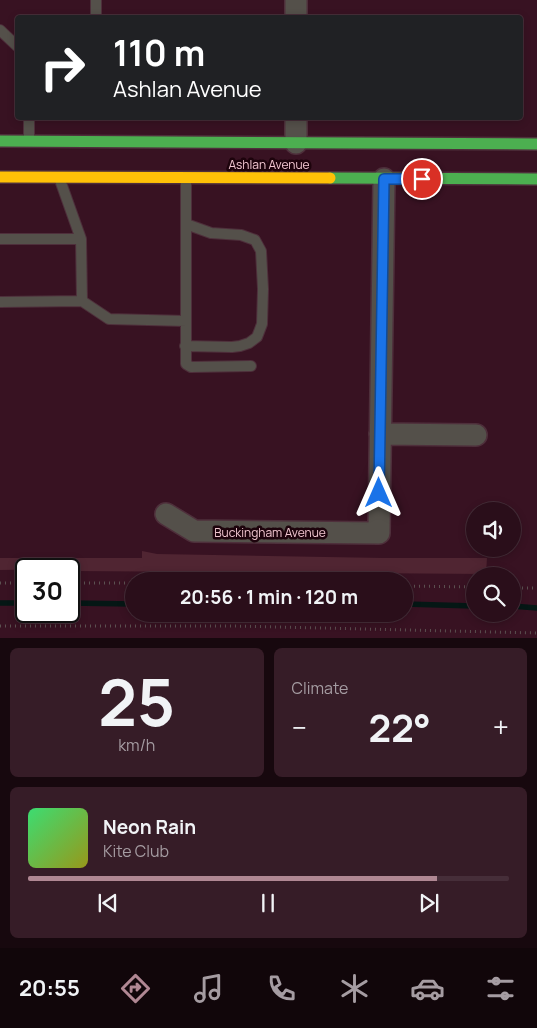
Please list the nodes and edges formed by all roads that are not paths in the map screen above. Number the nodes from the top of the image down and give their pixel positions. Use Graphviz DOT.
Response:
graph roads {
  1 [pos="96,0"];
  2 [pos="296,0"];
  3 [pos="96,15"];
  4 [pos="296,15"];
  5 [pos="0,30"];
  6 [pos="15,44"];
  7 [pos="29,120"];
  8 [pos="296,120"];
  9 [pos="0,141"];
  10 [pos="29,141"];
  11 [pos="537,144"];
  12 [pos="290,149"];
  13 [pos="197,166"];
  14 [pos="0,177"];
  15 [pos="186,178"];
  16 [pos="59,179"];
  17 [pos="384,179"];
  18 [pos="537,179"];
  19 [pos="186,224"];
  20 [pos="0,239"];
  21 [pos="81,239"];
  22 [pos="82,301"];
  23 [pos="0,302"];
  24 [pos="186,321"];
  25 [pos="185,346"];
  26 [pos="252,366"];
  27 [pos="380,434"];
  28 [pos="476,435"];
  29 [pos="166,514"];
  1 -- 3 [label="lane"];
  2 -- 4 [label="street"];
  5 -- 6 [label="lane"];
  7 -- 10 [label="lane"];
  8 -- 12 [label="street"];
  9 -- 10 [label="main road, Ashlan Avenue"];
  10 -- 12 [label="main road, Ashlan Avenue"];
  11 -- 12 [label="main road, Ashlan Avenue"];
  13 -- 15 [label="main road"];
  14 -- 16 [label="main road, Ashlan Avenue"];
  15 -- 16 [label="main road, Ashlan Avenue"];
  15 -- 17 [label="main road, Ashlan Avenue"];
  15 -- 19 [label="lane"];
  16 -- 21 [label="lane"];
  17 -- 18 [label="main road, Ashlan Avenue"];
  17 -- 27 [label="street"];
  19 -- 24 [label="lane"];
  19 -- 25 [label="lane"];
  20 -- 21 [label="lane"];
  21 -- 22 [label="lane"];
  22 -- 23 [label="lane"];
  22 -- 24 [label="lane"];
  24 -- 25 [label="lane"];
  25 -- 26 [label="lane"];
  27 -- 28 [label="street"];
  27 -- 29 [label="street, Buckingham Avenue"];
}
